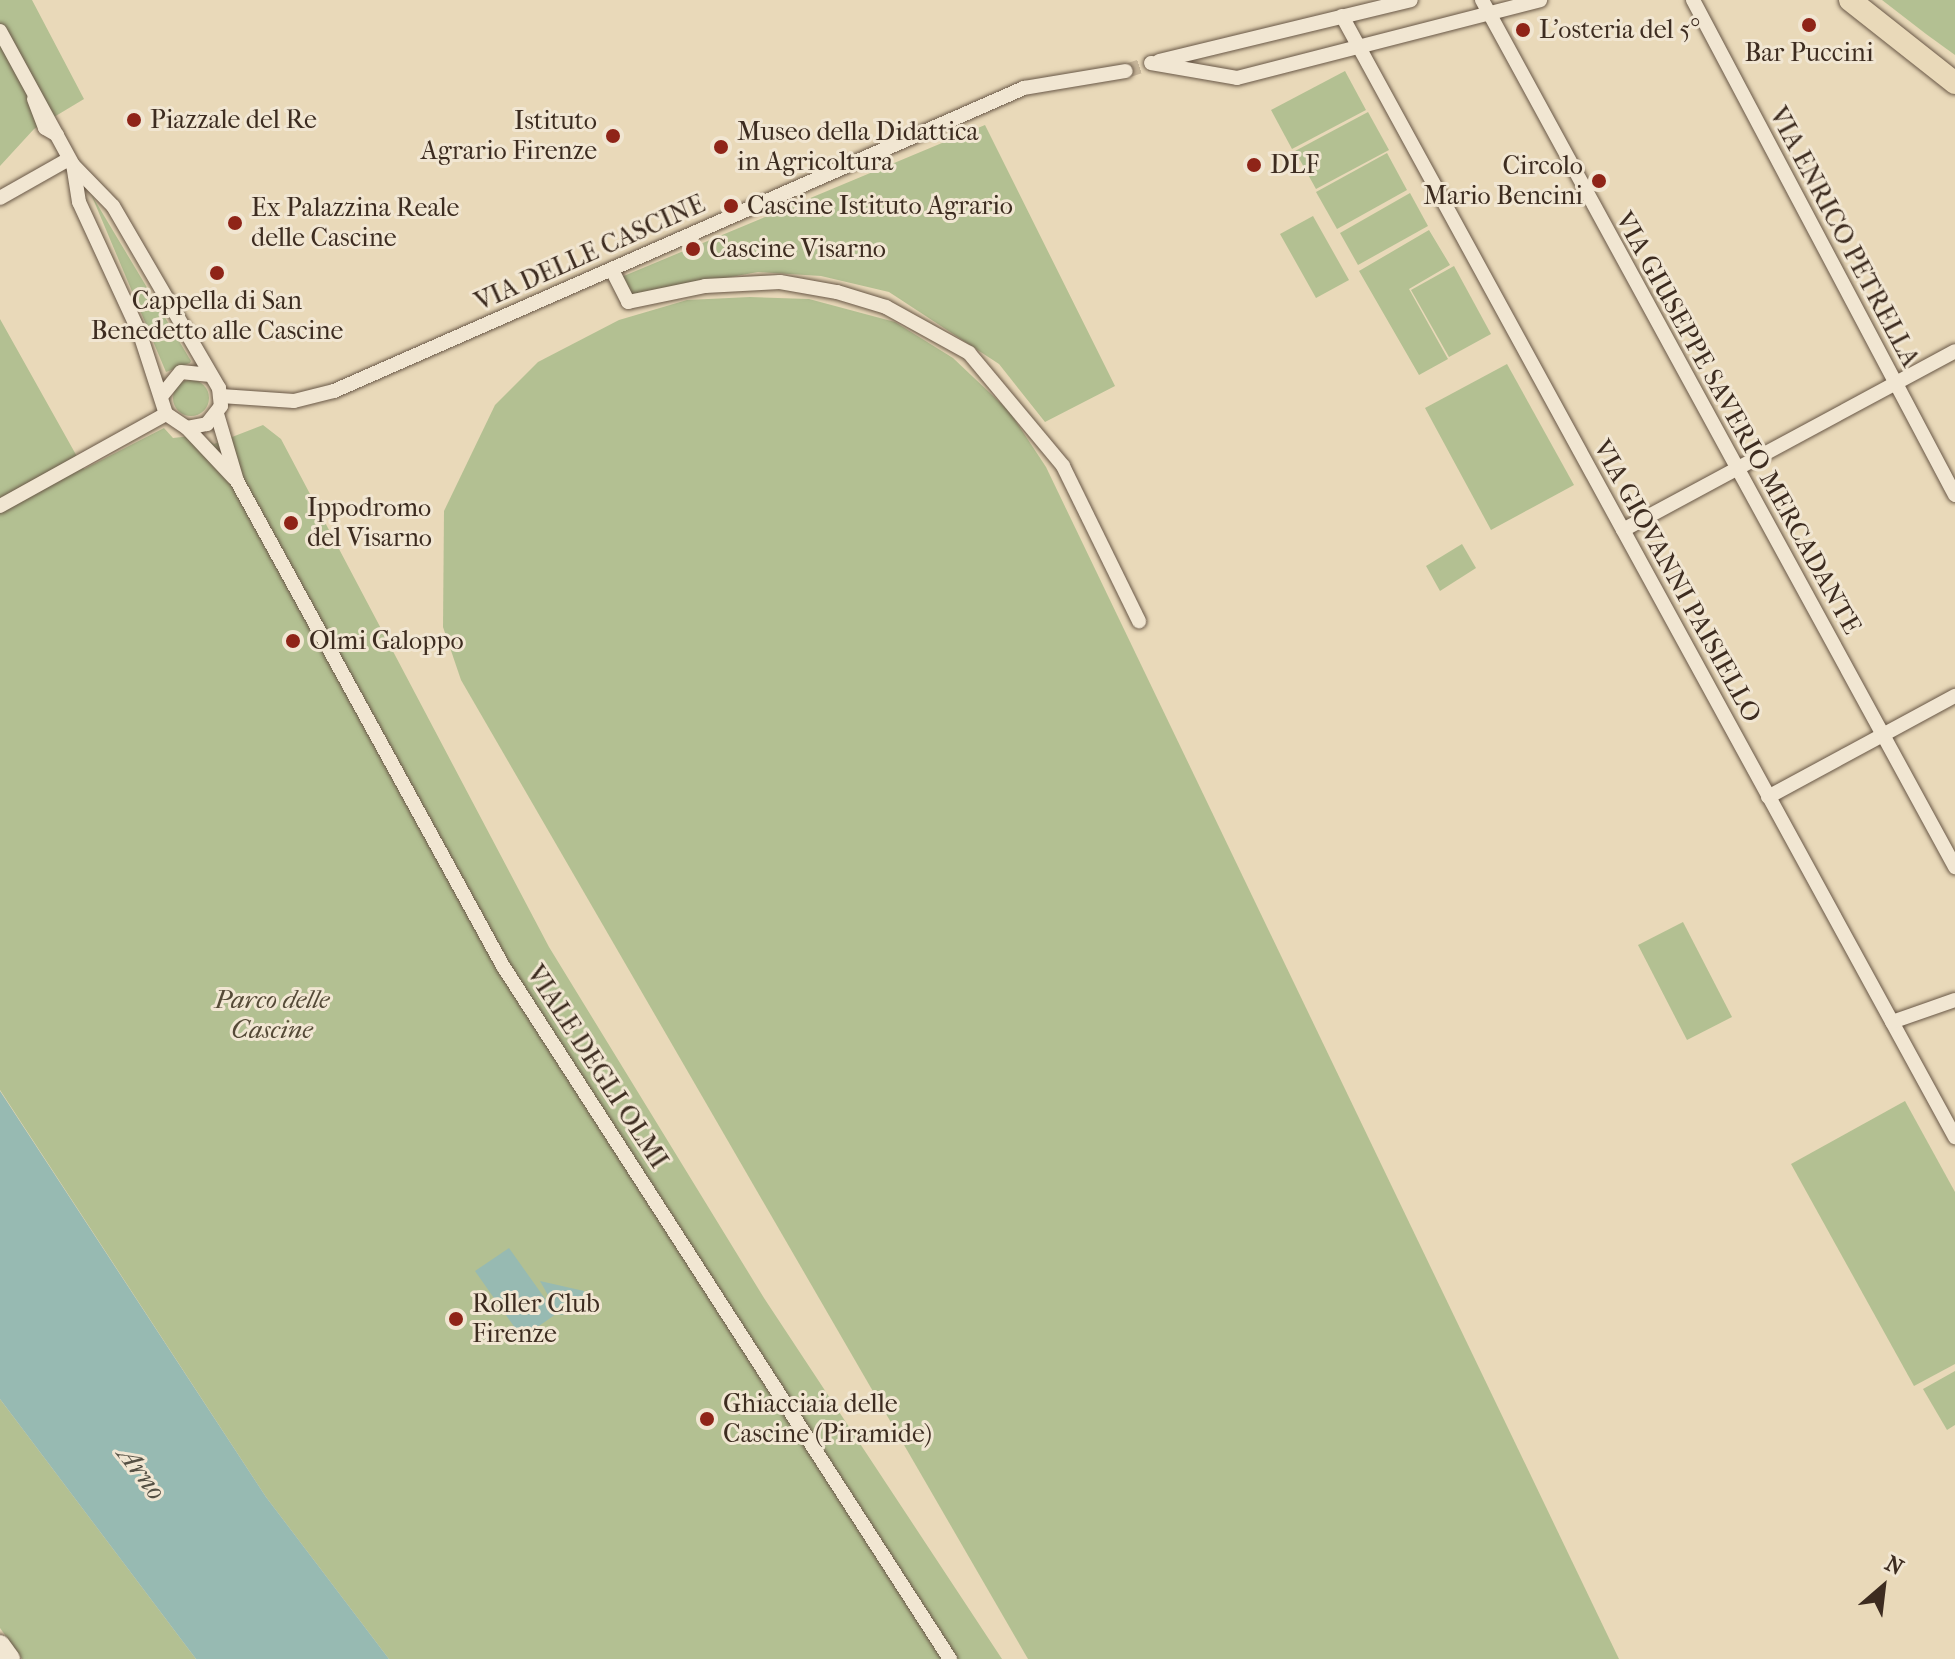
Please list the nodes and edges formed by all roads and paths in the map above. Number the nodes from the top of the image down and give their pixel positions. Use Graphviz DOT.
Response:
graph roads {
  1 [pos="1411,0"];
  2 [pos="1540,0"];
  3 [pos="1693,0"];
  4 [pos="1846,1"];
  5 [pos="1485,7"];
  6 [pos="1342,16"];
  7 [pos="0,31"];
  8 [pos="1359,48"];
  9 [pos="1126,71"];
  10 [pos="1955,83"];
  11 [pos="71,162"];
  12 [pos="0,198"];
  13 [pos="612,270"];
  14 [pos="1955,351"];
  15 [pos="208,375"];
  16 [pos="1893,383"];
  17 [pos="163,394"];
  18 [pos="221,396"];
  19 [pos="166,414"];
  20 [pos="217,414"];
  21 [pos="187,428"];
  22 [pos="1735,470"];
  23 [pos="237,481"];
  24 [pos="1955,495"];
  25 [pos="0,506"];
  26 [pos="1623,530"];
  27 [pos="1139,621"];
  28 [pos="1955,696"];
  29 [pos="1882,735"];
  30 [pos="1768,797"];
  31 [pos="1955,867"];
  32 [pos="1955,1000"];
  33 [pos="1892,1022"];
  34 [pos="1955,1137"];
  35 [pos="0,1645"];
  36 [pos="10,1659"];
  37 [pos="950,1659"];
  1 -- 6 [label="street"];
  2 -- 5 [label="street"];
  3 -- 16 [label="street, VIA ENRICO PETRELLA"];
  4 -- 10 [label="main road"];
  5 -- 8 [label="street"];
  5 -- 22 [label="street, VIA GIUSEPPE SAVERIO MERCADANTE"];
  6 -- 8 [label="street"];
  6 -- 8 [label="street"];
  7 -- 11 [label="street"];
  8 -- 26 [label="street, VIA GIOVANNI PAISIELLO"];
  9 -- 13 [label="street, VIA DELLE CASCINE"];
  11 -- 12 [label="street"];
  11 -- 15 [label="street"];
  11 -- 17 [label="street"];
  13 -- 18 [label="street, VIA DELLE CASCINE"];
  13 -- 27 [label="street"];
  14 -- 16 [label="street"];
  15 -- 17 [label="street"];
  15 -- 18 [label="street"];
  16 -- 22 [label="street"];
  16 -- 24 [label="street, VIA ENRICO PETRELLA"];
  17 -- 19 [label="street"];
  18 -- 20 [label="street"];
  19 -- 21 [label="street"];
  19 -- 25 [label="street"];
  20 -- 21 [label="street"];
  20 -- 23 [label="street, VIALE DEGLI OLMI"];
  21 -- 23 [label="street, VIALE DEGLI OLMI"];
  22 -- 26 [label="street"];
  22 -- 29 [label="street, VIA GIUSEPPE SAVERIO MERCADANTE"];
  23 -- 37 [label="street, VIALE DEGLI OLMI"];
  26 -- 30 [label="street, VIA GIOVANNI PAISIELLO"];
  28 -- 29 [label="street"];
  29 -- 30 [label="street"];
  29 -- 31 [label="street, VIA GIUSEPPE SAVERIO MERCADANTE"];
  30 -- 33 [label="street, VIA GIOVANNI PAISIELLO"];
  32 -- 33 [label="street"];
  33 -- 34 [label="street, VIA GIOVANNI PAISIELLO"];
  35 -- 36 [label="street"];
}
